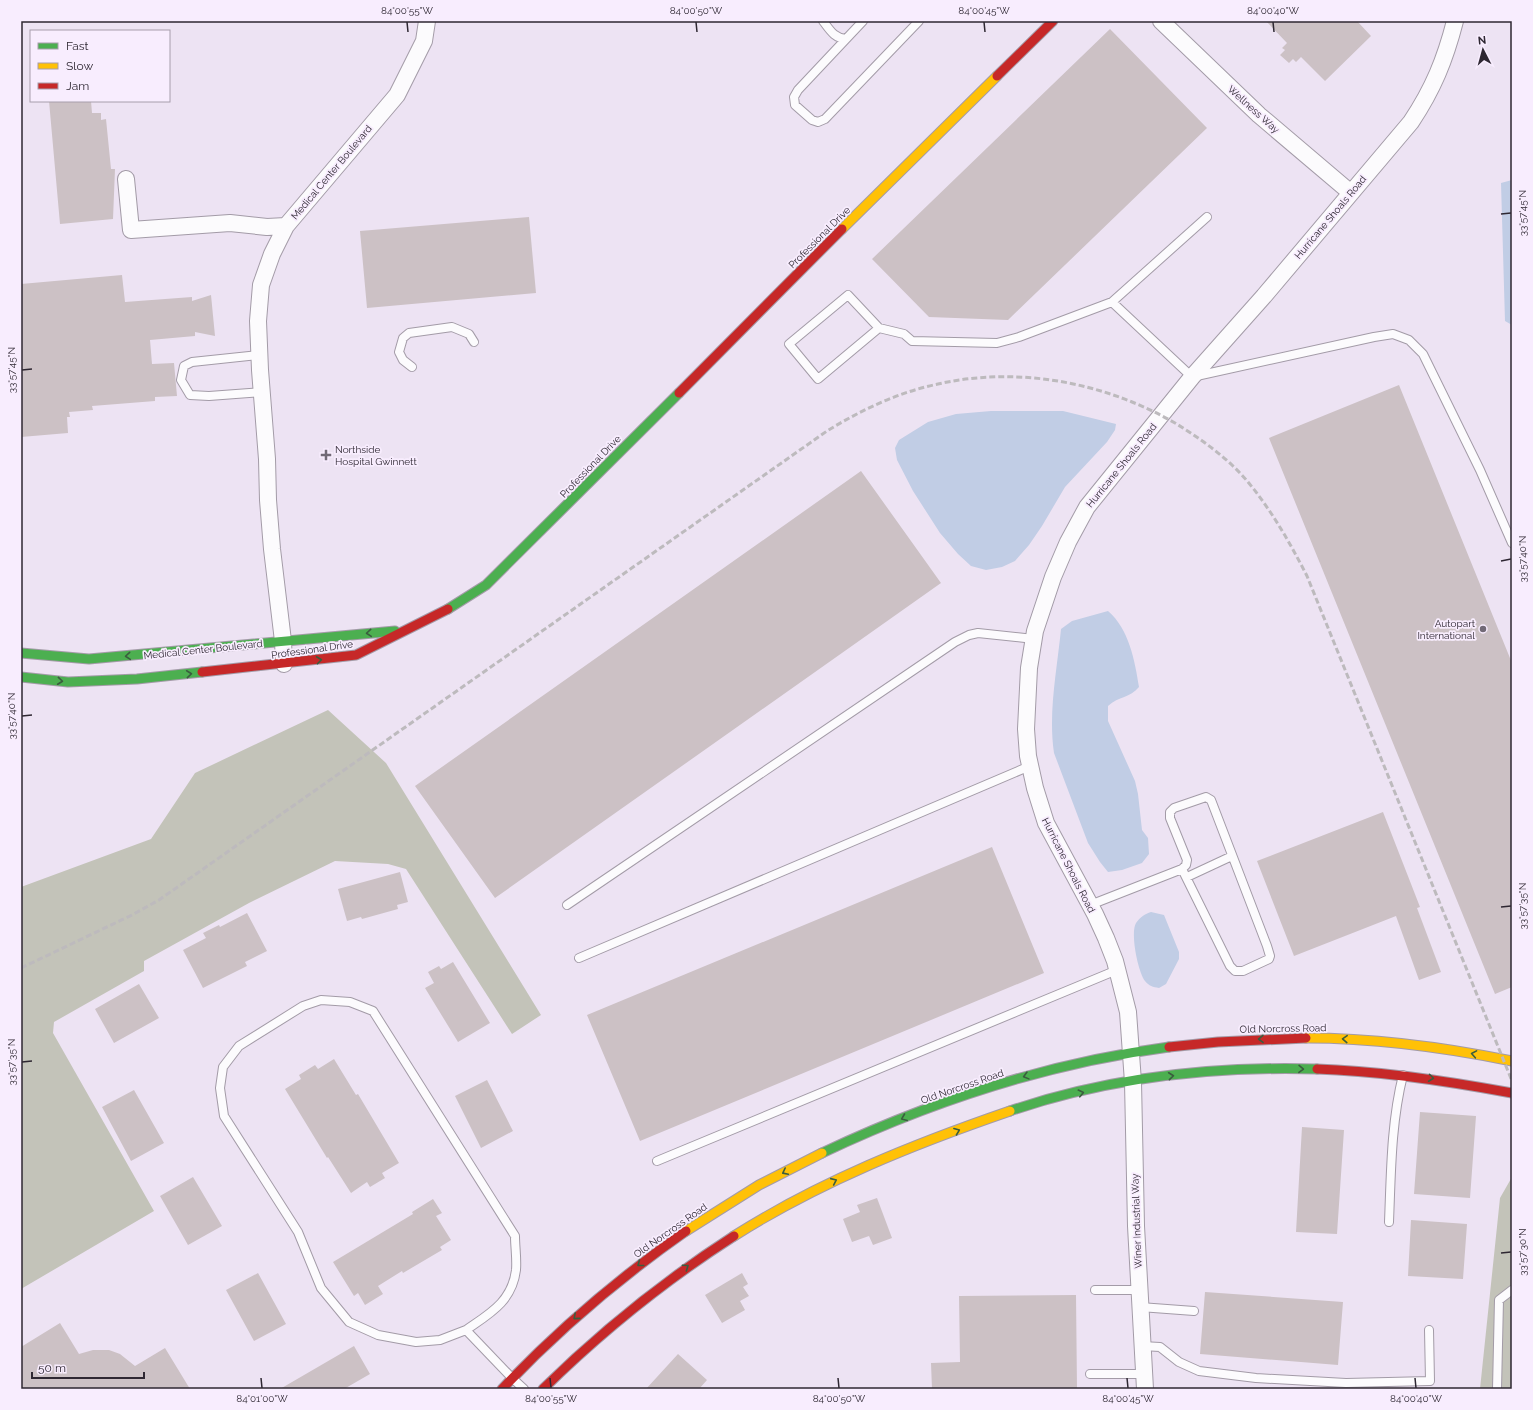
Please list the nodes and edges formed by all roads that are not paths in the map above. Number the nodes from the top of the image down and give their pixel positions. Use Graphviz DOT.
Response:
graph roads {
  1 [pos="426,21"];
  2 [pos="823,21"];
  3 [pos="863,21"];
  4 [pos="1053,21"];
  5 [pos="1161,21"];
  6 [pos="1455,21"];
  7 [pos="915,22"];
  8 [pos="846,39"];
  9 [pos="126,179"];
  10 [pos="1351,193"];
  11 [pos="1207,217"];
  12 [pos="286,226"];
  13 [pos="1112,302"];
  14 [pos="879,328"];
  15 [pos="474,342"];
  16 [pos="259,355"];
  17 [pos="412,367"];
  18 [pos="1192,377"];
  19 [pos="263,392"];
  20 [pos="1512,543"];
  21 [pos="408,629"];
  22 [pos="1034,639"];
  23 [pos="283,641"];
  24 [pos="21,653"];
  25 [pos="284,664"];
  26 [pos="21,677"];
  27 [pos="1030,766"];
  28 [pos="1232,856"];
  29 [pos="1182,869"];
  30 [pos="1187,877"];
  31 [pos="1090,904"];
  32 [pos="567,905"];
  33 [pos="579,958"];
  34 [pos="1117,970"];
  35 [pos="1131,1052"];
  36 [pos="1512,1061"];
  37 [pos="1404,1075"];
  38 [pos="1133,1082"];
  39 [pos="1512,1093"];
  40 [pos="657,1161"];
  41 [pos="1389,1222"];
  42 [pos="1096,1290"];
  43 [pos="1139,1290"];
  44 [pos="1512,1290"];
  45 [pos="1140,1307"];
  46 [pos="1194,1311"];
  47 [pos="466,1330"];
  48 [pos="1428,1330"];
  49 [pos="1142,1346"];
  50 [pos="1090,1374"];
  51 [pos="512,1378"];
  52 [pos="1144,1382"];
  53 [pos="502,1389"];
  54 [pos="524,1389"];
  55 [pos="543,1389"];
  56 [pos="1497,1389"];
  1 -- 12 [label="street, Medical Center Boulevard"];
  2 -- 8 [label="lane"];
  3 -- 8 [label="lane"];
  4 -- 21 [label="main road, Professional Drive"];
  5 -- 10 [label="street, Wellness Way"];
  6 -- 10 [label="street, Hurricane Shoals Road"];
  7 -- 8 [label="lane"];
  9 -- 12 [label="street, Medical Center Boulevard"];
  10 -- 18 [label="street, Hurricane Shoals Road"];
  11 -- 13 [label="lane"];
  12 -- 16 [label="street"];
  13 -- 14 [label="lane"];
  13 -- 18 [label="lane"];
  14 -- 14 [label="lane"];
  15 -- 17 [label="lane"];
  16 -- 19 [label="street"];
  16 -- 19 [label="lane"];
  18 -- 20 [label="lane"];
  18 -- 22 [label="street, Hurricane Shoals Road"];
  19 -- 23 [label="street"];
  21 -- 23 [label="main road, Medical Center Boulevard, one-way"];
  25 -- 21 [label="main road, Professional Drive, one-way"];
  22 -- 27 [label="street, Hurricane Shoals Road"];
  22 -- 32 [label="lane"];
  23 -- 24 [label="main road, Medical Center Boulevard, one-way"];
  23 -- 25 [label="street"];
  26 -- 25 [label="main road, Professional Drive, one-way"];
  27 -- 31 [label="street, Hurricane Shoals Road"];
  27 -- 33 [label="lane"];
  28 -- 29 [label="lane"];
  28 -- 30 [label="lane"];
  28 -- 30 [label="lane"];
  29 -- 30 [label="lane"];
  29 -- 31 [label="lane"];
  31 -- 34 [label="street, Hurricane Shoals Road"];
  34 -- 35 [label="street, Hurricane Shoals Road"];
  34 -- 40 [label="lane"];
  36 -- 35 [label="main road, Old Norcross Road, one-way"];
  35 -- 38 [label="street, Winer Industrial Way"];
  35 -- 51 [label="main road, Old Norcross Road, one-way"];
  38 -- 37 [label="main road, one-way"];
  37 -- 39 [label="main road, one-way"];
  37 -- 41 [label="lane"];
  38 -- 43 [label="street, Winer Industrial Way"];
  55 -- 38 [label="main road, one-way"];
  42 -- 43 [label="lane"];
  43 -- 45 [label="street, Winer Industrial Way"];
  44 -- 56 [label="lane"];
  45 -- 46 [label="lane"];
  45 -- 49 [label="street, Winer Industrial Way"];
  47 -- 47 [label="lane"];
  47 -- 51 [label="lane"];
  48 -- 49 [label="lane"];
  49 -- 52 [label="street, Winer Industrial Way"];
  50 -- 52 [label="lane"];
  51 -- 53 [label="main road, Old Norcross Road"];
  51 -- 54 [label="lane"];
}
